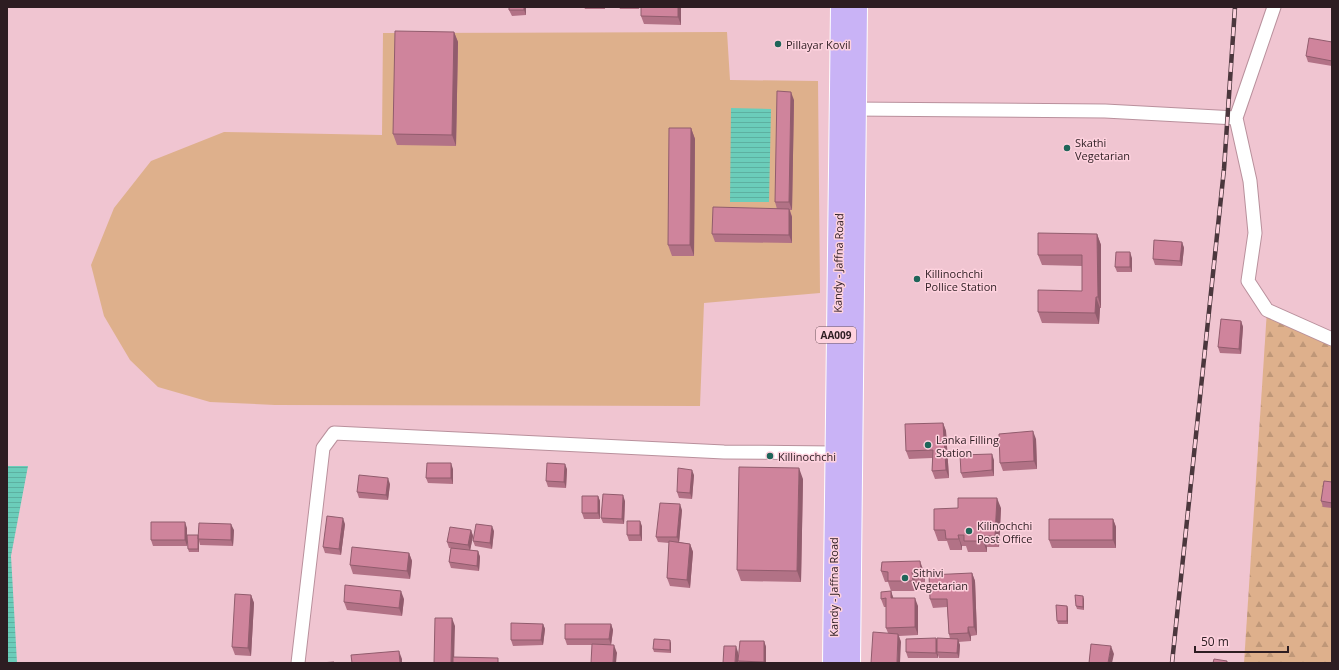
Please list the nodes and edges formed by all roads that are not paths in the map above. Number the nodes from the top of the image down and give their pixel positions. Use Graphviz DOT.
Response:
graph roads {
  1 [pos="841,7"];
  2 [pos="857,7"];
  3 [pos="1274,7"];
  4 [pos="848,109"];
  5 [pos="1236,118"];
  6 [pos="1332,339"];
  7 [pos="834,453"];
  8 [pos="298,663"];
  9 [pos="833,663"];
  10 [pos="850,663"];
  1 -- 4 [label="highway, Kandy - Jaffna Road / AA009"];
  2 -- 4 [label="highway, Kandy - Jaffna Road / AA009"];
  3 -- 5 [label="street"];
  4 -- 5 [label="street"];
  4 -- 7 [label="highway, Kandy - Jaffna Road / AA009"];
  4 -- 10 [label="highway, Kandy - Jaffna Road / AA009"];
  5 -- 6 [label="street"];
  7 -- 8 [label="street"];
  7 -- 9 [label="highway, Kandy - Jaffna Road / AA009"];
}
